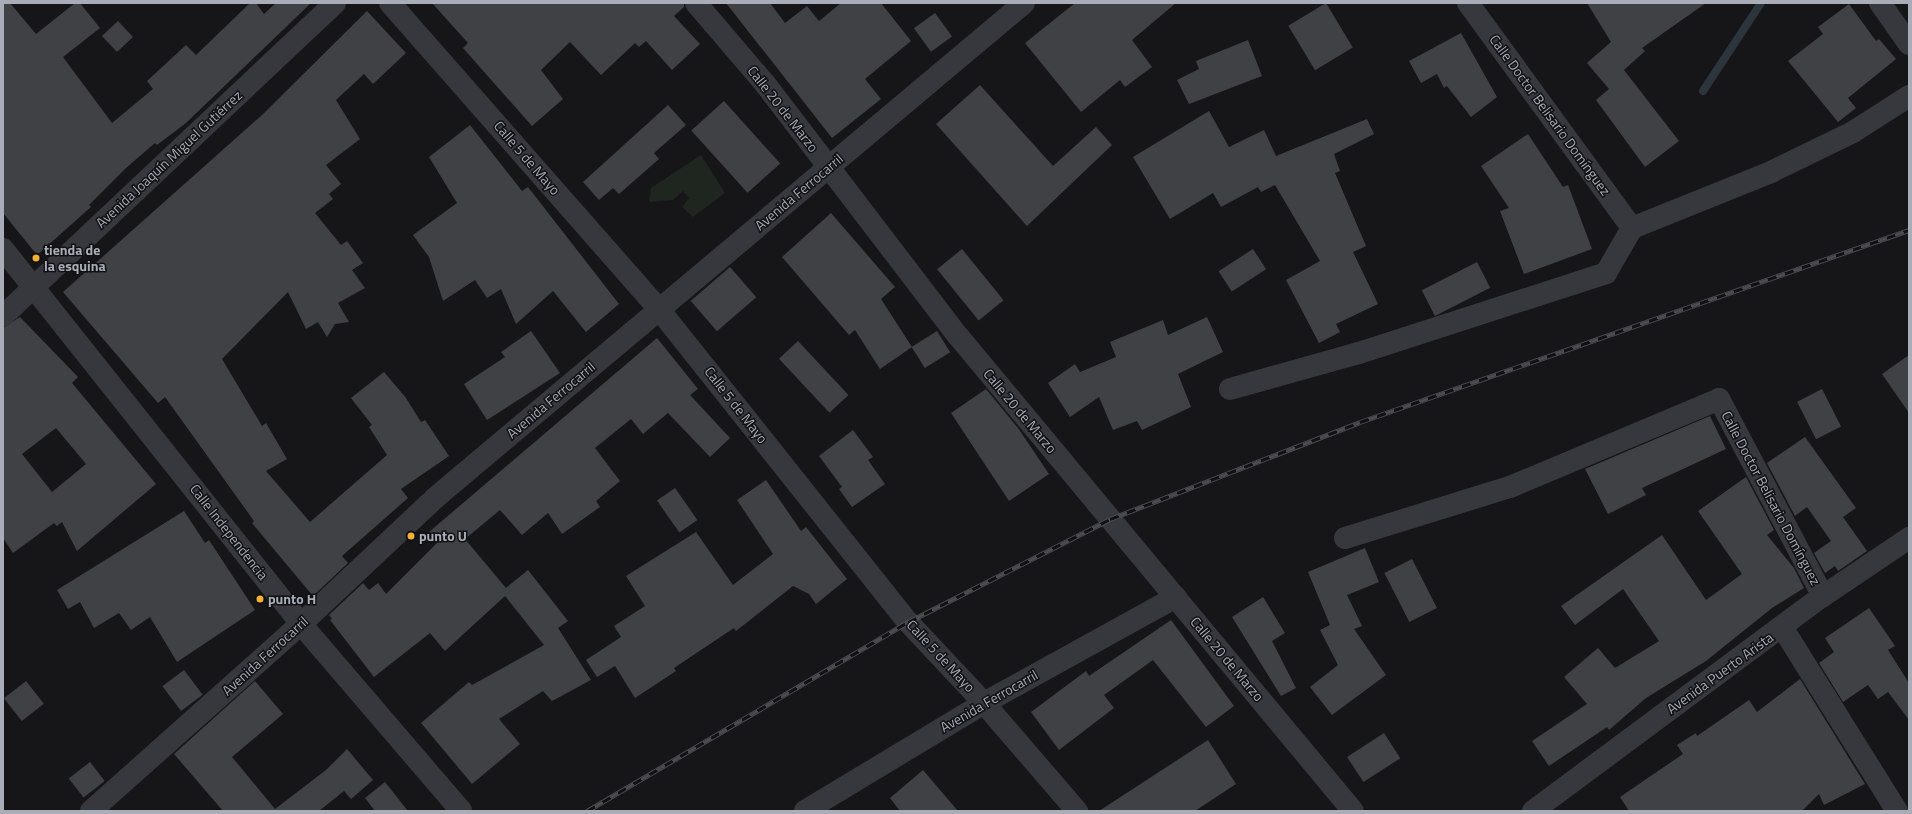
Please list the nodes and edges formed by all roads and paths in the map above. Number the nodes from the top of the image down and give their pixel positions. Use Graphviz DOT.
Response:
graph roads {
  1 [pos="335,3"];
  2 [pos="390,3"];
  3 [pos="696,3"];
  4 [pos="1024,3"];
  5 [pos="1468,3"];
  6 [pos="1880,3"];
  7 [pos="1909,44"];
  8 [pos="1909,96"];
  9 [pos="828,168"];
  10 [pos="1632,228"];
  11 [pos="3,249"];
  12 [pos="34,285"];
  13 [pos="658,308"];
  14 [pos="3,316"];
  15 [pos="1230,389"];
  16 [pos="1345,538"];
  17 [pos="1909,538"];
  18 [pos="1823,596"];
  19 [pos="1176,597"];
  20 [pos="301,624"];
  21 [pos="1782,627"];
  22 [pos="984,703"];
  23 [pos="91,811"];
  24 [pos="461,811"];
  25 [pos="805,811"];
  26 [pos="1077,811"];
  27 [pos="1352,811"];
  28 [pos="1533,811"];
  29 [pos="1897,811"];
  1 -- 12 [label="street, Avenida Joaquín Miguel Gutiérrez"];
  2 -- 13 [label="street, Calle 5 de Mayo"];
  3 -- 9 [label="street, Calle 20 de Marzo"];
  4 -- 9 [label="street, Avenida Ferrocarril"];
  5 -- 10 [label="street, Calle Doctor Belisario Domínguez"];
  6 -- 7 [label="street"];
  8 -- 10 [label="street"];
  9 -- 13 [label="street, Avenida Ferrocarril"];
  9 -- 19 [label="street, Calle 20 de Marzo"];
  10 -- 15 [label="street"];
  11 -- 12 [label="street, Calle Independencia"];
  12 -- 14 [label="street, Avenida Joaquín Miguel Gutiérrez"];
  12 -- 20 [label="street, Calle Independencia"];
  13 -- 20 [label="street, Avenida Ferrocarril"];
  13 -- 22 [label="street, Calle 5 de Mayo"];
  16 -- 18 [label="street, Calle Doctor Belisario Domínguez"];
  17 -- 18 [label="street, Avenida Puerto Arista"];
  18 -- 21 [label="street, Avenida Puerto Arista"];
  19 -- 22 [label="street, Avenida Ferrocarril"];
  19 -- 27 [label="street, Calle 20 de Marzo"];
  20 -- 23 [label="street, Avenida Ferrocarril"];
  20 -- 24 [label="street, Calle Independencia"];
  21 -- 28 [label="street, Avenida Puerto Arista"];
  21 -- 29 [label="street"];
  22 -- 25 [label="street, Avenida Ferrocarril"];
  22 -- 26 [label="street, Calle 5 de Mayo"];
}
